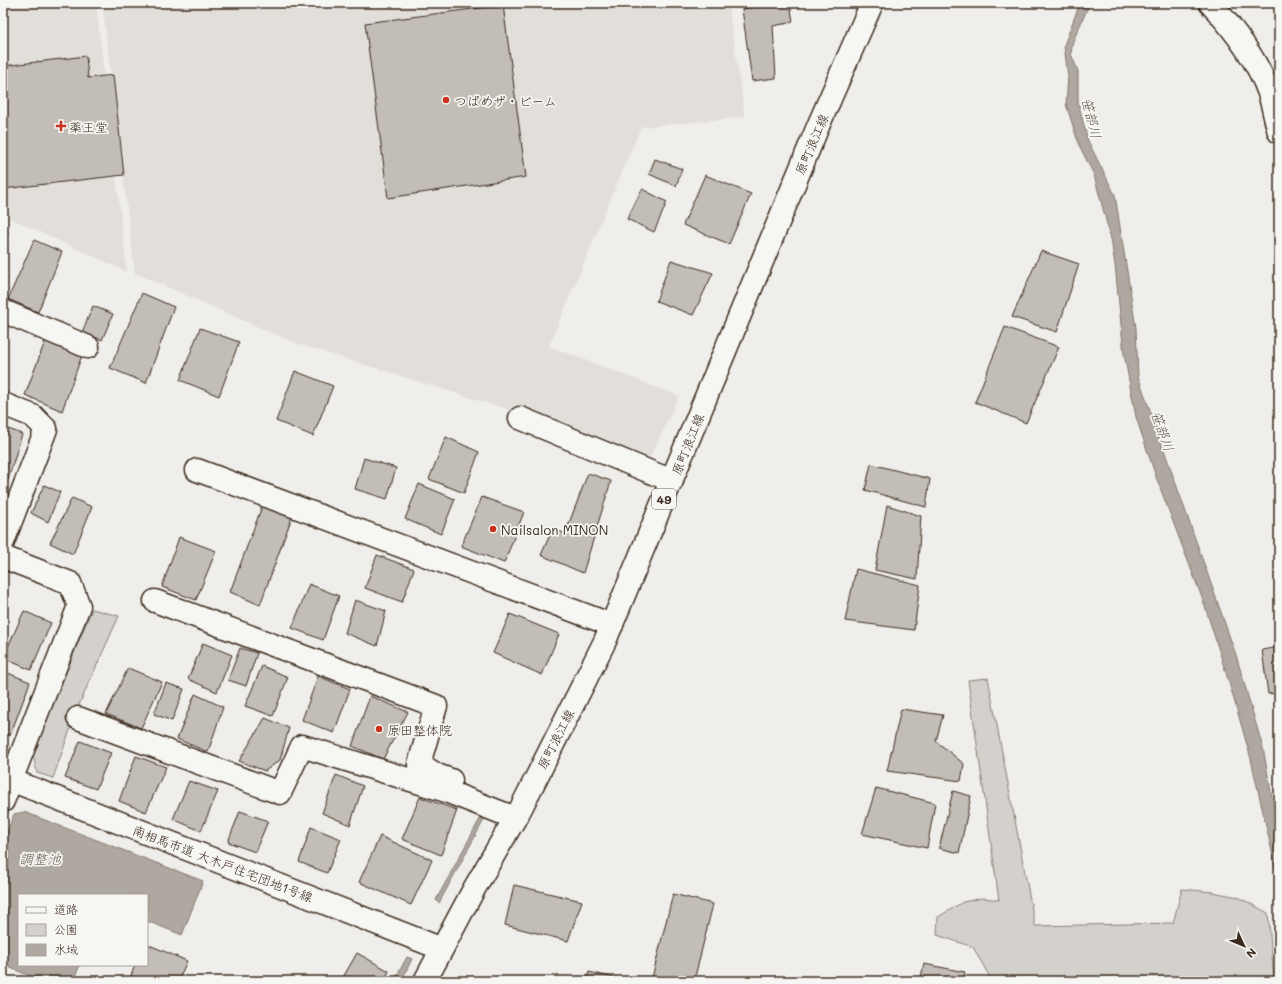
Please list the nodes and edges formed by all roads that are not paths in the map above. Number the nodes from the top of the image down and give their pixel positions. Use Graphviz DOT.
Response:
graph roads {
  1 [pos="872,3"];
  2 [pos="1210,3"];
  3 [pos="1279,132"];
  4 [pos="3,311"];
  5 [pos="88,348"];
  6 [pos="3,404"];
  7 [pos="520,418"];
  8 [pos="197,470"];
  9 [pos="672,481"];
  10 [pos="3,542"];
  11 [pos="3,557"];
  12 [pos="155,601"];
  13 [pos="612,625"];
  14 [pos="78,718"];
  15 [pos="7,779"];
  16 [pos="3,801"];
  17 [pos="518,813"];
  18 [pos="442,949"];
  19 [pos="425,981"];
  1 -- 9 [label="street, 原町浪江線 / 49"];
  2 -- 3 [label="street"];
  4 -- 5 [label="street"];
  6 -- 10 [label="street"];
  7 -- 9 [label="street"];
  8 -- 13 [label="street"];
  9 -- 13 [label="street, 原町浪江線 / 49"];
  11 -- 15 [label="street"];
  12 -- 17 [label="street"];
  13 -- 17 [label="street, 原町浪江線 / 49"];
  14 -- 17 [label="street"];
  15 -- 16 [label="street"];
  15 -- 18 [label="street, 南相馬市道 大木戸住宅団地1号線"];
  17 -- 18 [label="street, 原町浪江線 / 49"];
  18 -- 19 [label="street, 原町浪江線 / 49"];
}
